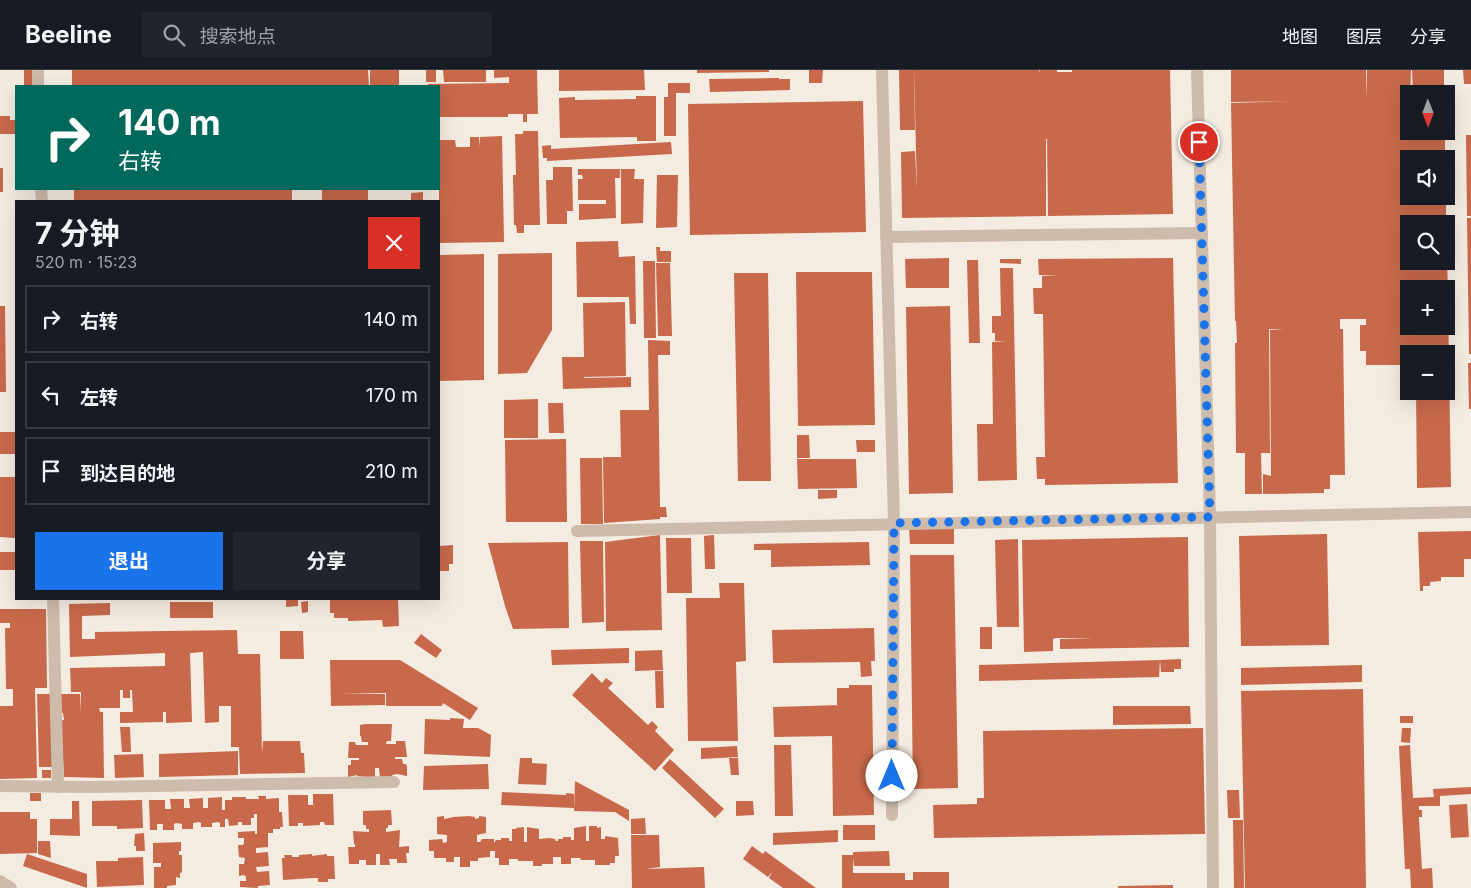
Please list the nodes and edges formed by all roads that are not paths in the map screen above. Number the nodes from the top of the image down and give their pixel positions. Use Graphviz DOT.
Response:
graph roads {
  1 [pos="38,70"];
  2 [pos="882,70"];
  3 [pos="1197,70"];
  4 [pos="38,85"];
  5 [pos="1202,233"];
  6 [pos="886,237"];
  7 [pos="1471,512"];
  8 [pos="1210,517"];
  9 [pos="894,523"];
  10 [pos="578,531"];
  11 [pos="53,600"];
  12 [pos="394,782"];
  13 [pos="0,786"];
  14 [pos="58,787"];
  15 [pos="892,815"];
  16 [pos="0,882"];
  17 [pos="11,888"];
  18 [pos="1213,888"];
  1 -- 4 [label="street"];
  2 -- 6 [label="street"];
  3 -- 5 [label="street"];
  5 -- 6 [label="street"];
  5 -- 8 [label="street"];
  6 -- 9 [label="street"];
  7 -- 8 [label="street"];
  8 -- 9 [label="street"];
  8 -- 18 [label="street"];
  9 -- 10 [label="street"];
  9 -- 15 [label="street"];
  11 -- 14 [label="street"];
  12 -- 14 [label="street"];
  13 -- 14 [label="street"];
  16 -- 17 [label="street"];
}
